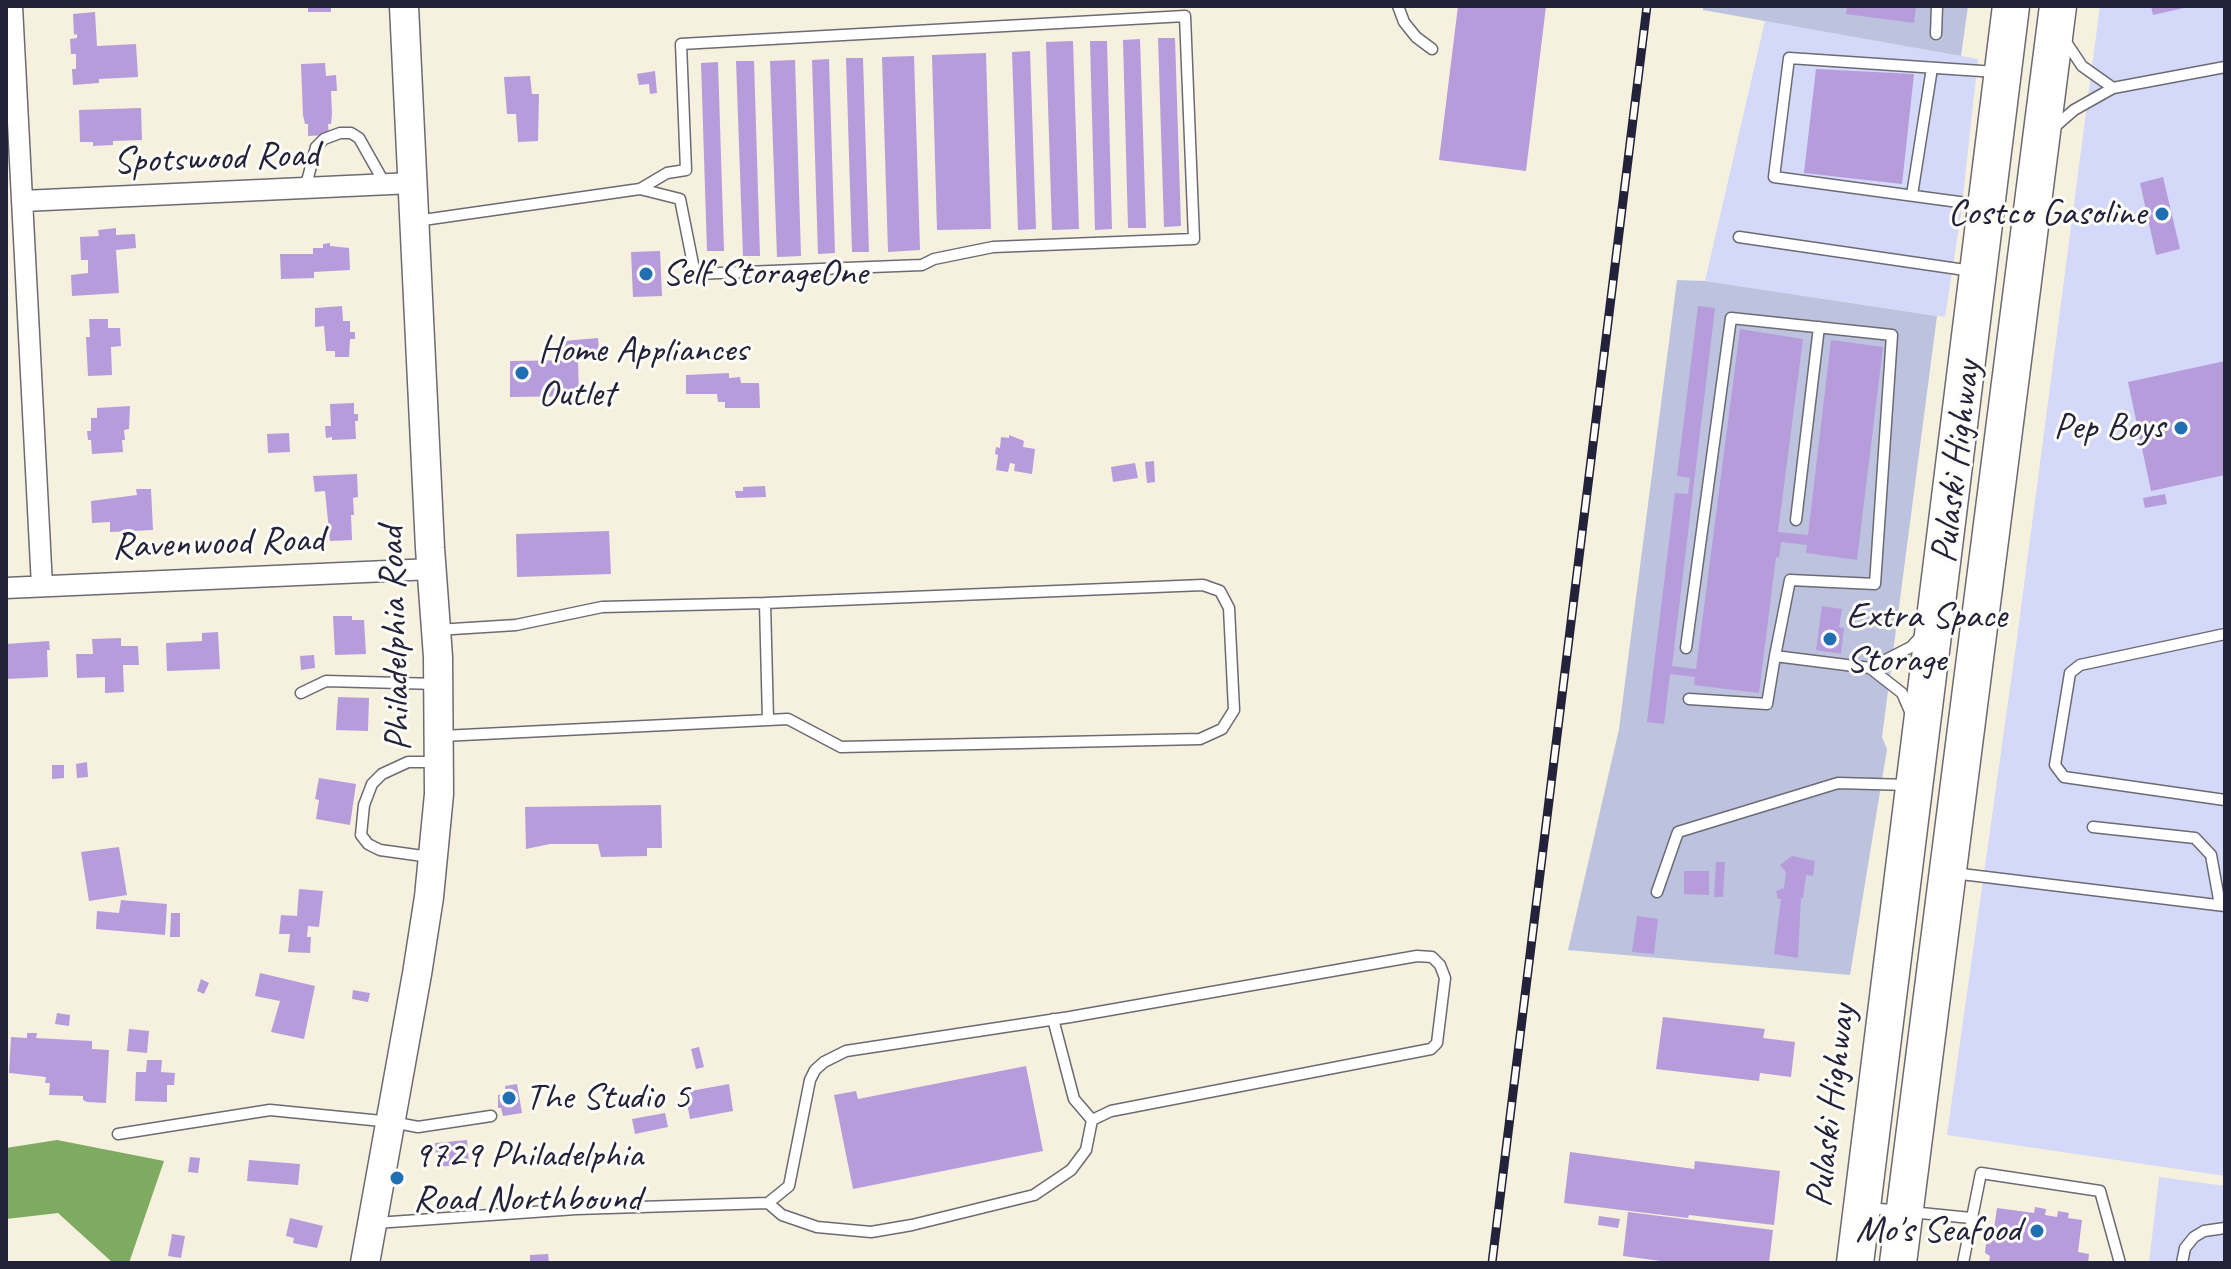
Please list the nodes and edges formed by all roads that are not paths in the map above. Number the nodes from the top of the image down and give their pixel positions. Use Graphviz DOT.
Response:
graph roads {
  1 [pos="12,6"];
  2 [pos="404,6"];
  3 [pos="1398,6"];
  4 [pos="1937,6"];
  5 [pos="2011,6"];
  6 [pos="2057,16"];
  7 [pos="1936,34"];
  8 [pos="1432,49"];
  9 [pos="2225,67"];
  10 [pos="1932,68"];
  11 [pos="2003,72"];
  12 [pos="2113,88"];
  13 [pos="2041,140"];
  14 [pos="399,184"];
  15 [pos="305,189"];
  16 [pos="640,189"];
  17 [pos="1912,195"];
  18 [pos="23,201"];
  19 [pos="1987,205"];
  20 [pos="414,221"];
  21 [pos="1739,237"];
  22 [pos="1978,272"];
  23 [pos="1819,327"];
  24 [pos="1796,520"];
  25 [pos="432,569"];
  26 [pos="42,586"];
  27 [pos="6,588"];
  28 [pos="765,603"];
  29 [pos="1935,619"];
  30 [pos="436,631"];
  31 [pos="2225,634"];
  32 [pos="1686,648"];
  33 [pos="1775,656"];
  34 [pos="1870,668"];
  35 [pos="439,684"];
  36 [pos="301,693"];
  37 [pos="1689,699"];
  38 [pos="768,720"];
  39 [pos="1921,736"];
  40 [pos="440,749"];
  41 [pos="1914,785"];
  42 [pos="2225,800"];
  43 [pos="2093,827"];
  44 [pos="433,857"];
  45 [pos="1947,872"];
  46 [pos="1657,892"];
  47 [pos="2222,905"];
  48 [pos="1053,1019"];
  49 [pos="491,1116"];
  50 [pos="1092,1120"];
  51 [pos="392,1122"];
  52 [pos="118,1134"];
  53 [pos="768,1203"];
  54 [pos="1862,1207"];
  55 [pos="1905,1211"];
  56 [pos="1971,1218"];
  57 [pos="374,1223"];
  58 [pos="2225,1228"];
  59 [pos="365,1263"];
  60 [pos="1855,1263"];
  61 [pos="1898,1263"];
  62 [pos="1963,1263"];
  63 [pos="2120,1263"];
  64 [pos="2182,1263"];
  1 -- 18 [label="street"];
  2 -- 14 [label="main road, Philadelphia Road"];
  3 -- 8 [label="lane"];
  4 -- 7 [label="lane"];
  5 -- 11 [label="highway, Pulaski Highway"];
  6 -- 12 [label="lane"];
  6 -- 13 [label="highway, Pulaski Highway"];
  9 -- 12 [label="lane"];
  10 -- 11 [label="lane"];
  10 -- 17 [label="lane"];
  10 -- 17 [label="lane"];
  11 -- 19 [label="highway, Pulaski Highway"];
  12 -- 13 [label="lane"];
  13 -- 45 [label="highway, Pulaski Highway"];
  14 -- 15 [label="street, Spotswood Road"];
  14 -- 15 [label="lane"];
  14 -- 20 [label="main road, Philadelphia Road"];
  15 -- 18 [label="street, Spotswood Road"];
  16 -- 16 [label="lane"];
  16 -- 20 [label="lane"];
  17 -- 19 [label="lane"];
  18 -- 26 [label="street"];
  19 -- 22 [label="highway, Pulaski Highway"];
  20 -- 25 [label="main road, Philadelphia Road"];
  21 -- 22 [label="lane"];
  22 -- 29 [label="highway, Pulaski Highway"];
  23 -- 24 [label="lane"];
  23 -- 32 [label="lane"];
  23 -- 33 [label="lane"];
  25 -- 26 [label="street, Ravenwood Road"];
  25 -- 30 [label="main road, Philadelphia Road"];
  26 -- 27 [label="street, Ravenwood Road"];
  28 -- 30 [label="lane"];
  28 -- 38 [label="lane"];
  28 -- 38 [label="lane"];
  29 -- 34 [label="lane"];
  29 -- 39 [label="highway, Pulaski Highway"];
  30 -- 35 [label="main road, Philadelphia Road"];
  31 -- 42 [label="lane"];
  33 -- 34 [label="lane"];
  33 -- 37 [label="lane"];
  34 -- 39 [label="lane"];
  35 -- 36 [label="lane"];
  35 -- 40 [label="main road, Philadelphia Road"];
  38 -- 40 [label="lane"];
  39 -- 41 [label="highway, Pulaski Highway"];
  40 -- 44 [label="main road, Philadelphia Road"];
  40 -- 44 [label="lane"];
  41 -- 46 [label="lane"];
  41 -- 54 [label="highway, Pulaski Highway"];
  43 -- 47 [label="lane"];
  44 -- 51 [label="main road, Philadelphia Road"];
  45 -- 47 [label="lane"];
  45 -- 55 [label="highway, Pulaski Highway"];
  48 -- 50 [label="lane"];
  48 -- 50 [label="lane"];
  48 -- 53 [label="lane"];
  49 -- 51 [label="lane"];
  50 -- 53 [label="lane"];
  51 -- 52 [label="lane"];
  51 -- 57 [label="main road, Philadelphia Road"];
  53 -- 57 [label="lane"];
  54 -- 55 [label="lane"];
  54 -- 60 [label="highway, Pulaski Highway"];
  55 -- 56 [label="lane"];
  55 -- 61 [label="highway, Pulaski Highway"];
  56 -- 62 [label="lane"];
  56 -- 63 [label="lane"];
  57 -- 59 [label="main road, Philadelphia Road"];
  58 -- 64 [label="lane"];
}
